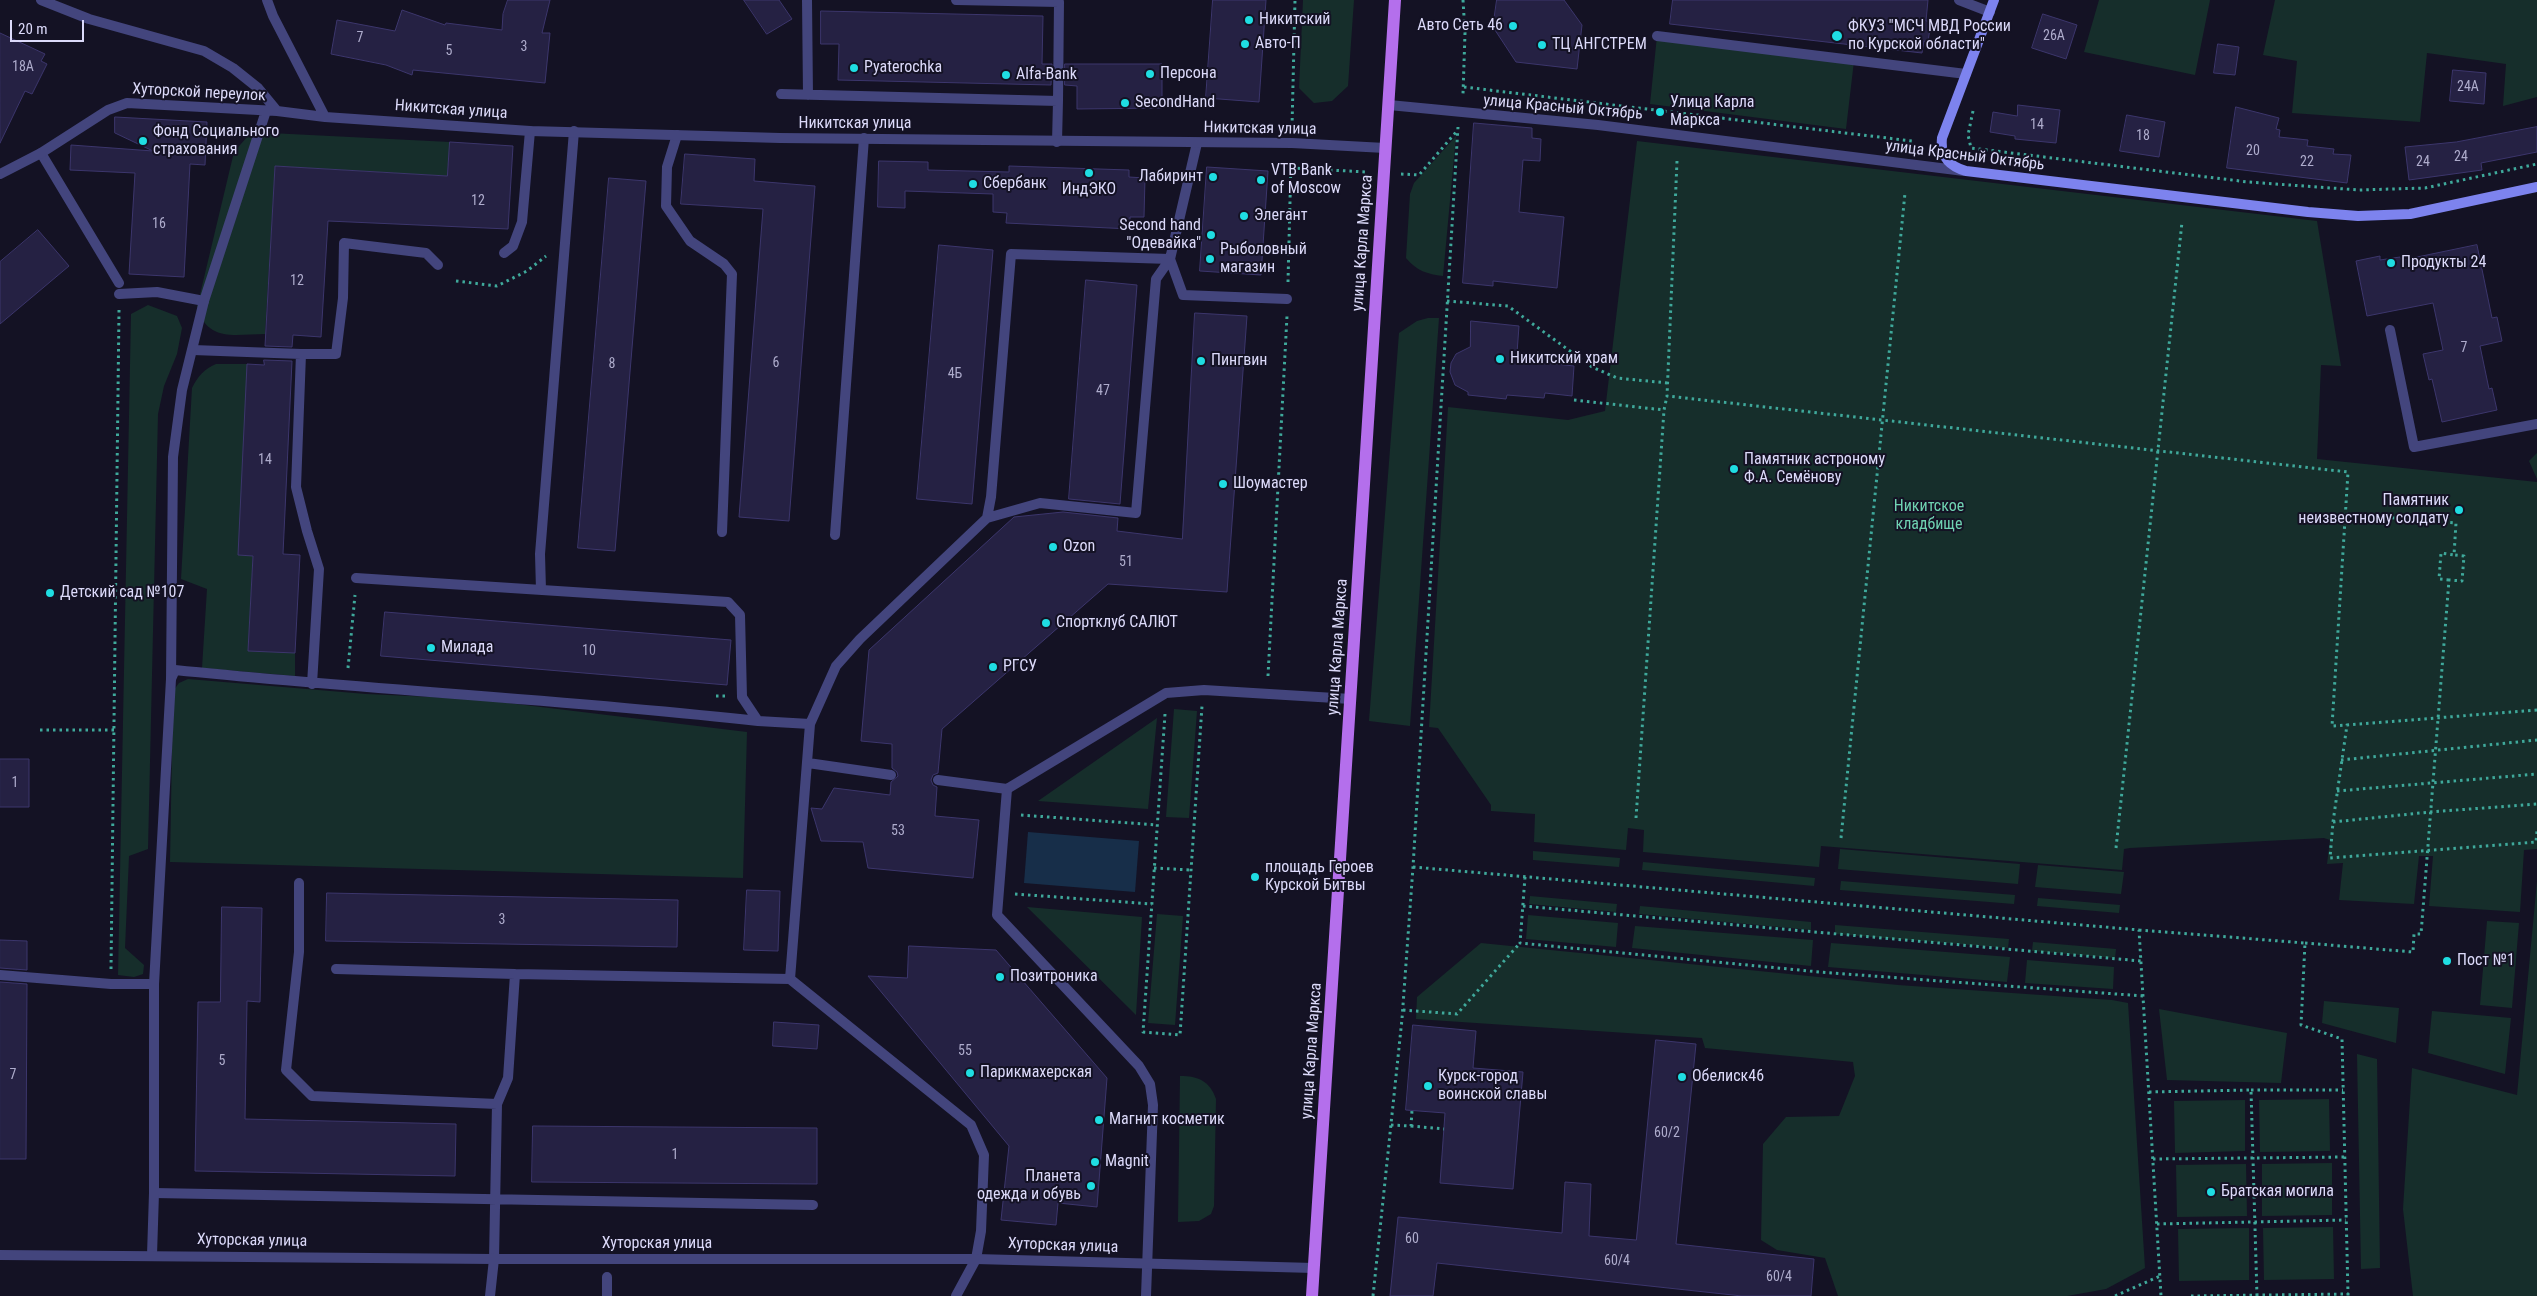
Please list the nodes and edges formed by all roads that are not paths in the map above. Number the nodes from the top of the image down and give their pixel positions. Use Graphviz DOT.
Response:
graph roads {
  1 [pos="41,0"];
  2 [pos="267,0"];
  3 [pos="806,0"];
  4 [pos="956,0"];
  5 [pos="1395,0"];
  6 [pos="1959,0"];
  7 [pos="1994,0"];
  8 [pos="1990,12"];
  9 [pos="1657,36"];
  10 [pos="1966,74"];
  11 [pos="781,94"];
  12 [pos="808,95"];
  13 [pos="1058,101"];
  14 [pos="1389,105"];
  15 [pos="266,111"];
  16 [pos="277,111"];
  17 [pos="325,117"];
  18 [pos="530,131"];
  19 [pos="574,131"];
  20 [pos="677,135"];
  21 [pos="864,138"];
  22 [pos="1057,142"];
  23 [pos="1197,143"];
  24 [pos="1385,148"];
  25 [pos="41,153"];
  26 [pos="1966,171"];
  27 [pos="0,174"];
  28 [pos="2537,187"];
  29 [pos="504,253"];
  30 [pos="1170,259"];
  31 [pos="438,265"];
  32 [pos="119,283"];
  33 [pos="119,294"];
  34 [pos="1287,299"];
  35 [pos="204,301"];
  36 [pos="2390,330"];
  37 [pos="193,350"];
  38 [pos="301,354"];
  39 [pos="2537,424"];
  40 [pos="987,518"];
  41 [pos="722,532"];
  42 [pos="835,535"];
  43 [pos="356,578"];
  44 [pos="541,590"];
  45 [pos="171,679"];
  46 [pos="312,684"];
  47 [pos="1350,699"];
  48 [pos="758,721"];
  49 [pos="810,724"];
  50 [pos="808,763"];
  51 [pos="891,776"];
  52 [pos="938,780"];
  53 [pos="1007,789"];
  54 [pos="299,883"];
  55 [pos="336,969"];
  56 [pos="514,974"];
  57 [pos="0,975"];
  58 [pos="790,979"];
  59 [pos="154,984"];
  60 [pos="497,1104"];
  61 [pos="154,1193"];
  62 [pos="495,1201"];
  63 [pos="813,1206"];
  64 [pos="0,1254"];
  65 [pos="152,1255"];
  66 [pos="494,1259"];
  67 [pos="976,1259"];
  68 [pos="1147,1264"];
  69 [pos="1314,1268"];
  70 [pos="607,1277"];
  71 [pos="490,1296"];
  72 [pos="607,1296"];
  73 [pos="956,1296"];
  74 [pos="1146,1296"];
  75 [pos="1312,1296"];
  1 -- 16 [label="street"];
  2 -- 17 [label="street"];
  3 -- 12 [label="street"];
  4 -- 13 [label="street"];
  5 -- 14 [label="main road, улица Карла Маркса"];
  6 -- 8 [label="street"];
  7 -- 8 [label="main road"];
  8 -- 10 [label="main road"];
  9 -- 10 [label="street"];
  10 -- 26 [label="main road"];
  11 -- 12 [label="street"];
  12 -- 13 [label="street"];
  13 -- 22 [label="street"];
  14 -- 24 [label="main road, улица Карла Маркса"];
  14 -- 26 [label="street, улица Красный Октябрь"];
  15 -- 16 [label="street, Хуторской переулок"];
  15 -- 25 [label="street, Хуторской переулок"];
  15 -- 35 [label="street"];
  16 -- 17 [label="street, Хуторской переулок"];
  17 -- 18 [label="street, Никитская улица"];
  18 -- 19 [label="street, Никитская улица"];
  18 -- 29 [label="street"];
  19 -- 20 [label="street, Никитская улица"];
  19 -- 44 [label="street"];
  20 -- 21 [label="street, Никитская улица"];
  20 -- 41 [label="street"];
  21 -- 22 [label="street, Никитская улица"];
  21 -- 42 [label="street"];
  22 -- 23 [label="street, Никитская улица"];
  23 -- 24 [label="street, Никитская улица"];
  23 -- 30 [label="street"];
  24 -- 47 [label="main road, улица Карла Маркса"];
  25 -- 27 [label="street, Хуторской переулок"];
  25 -- 32 [label="street"];
  26 -- 28 [label="main road, улица Красный Октябрь"];
  30 -- 34 [label="street"];
  30 -- 40 [label="street"];
  30 -- 40 [label="street"];
  31 -- 38 [label="street"];
  33 -- 35 [label="street"];
  35 -- 37 [label="street"];
  36 -- 39 [label="street"];
  37 -- 38 [label="street"];
  37 -- 45 [label="street"];
  38 -- 46 [label="street"];
  40 -- 49 [label="street"];
  43 -- 44 [label="street"];
  44 -- 48 [label="street"];
  45 -- 46 [label="street"];
  45 -- 59 [label="street"];
  46 -- 48 [label="street"];
  47 -- 53 [label="street"];
  47 -- 69 [label="main road, улица Карла Маркса"];
  48 -- 49 [label="street"];
  49 -- 50 [label="street"];
  50 -- 51 [label="street"];
  50 -- 58 [label="street"];
  52 -- 53 [label="street"];
  53 -- 68 [label="street"];
  54 -- 60 [label="street"];
  55 -- 56 [label="street"];
  56 -- 58 [label="street"];
  56 -- 60 [label="street"];
  57 -- 59 [label="street"];
  58 -- 67 [label="street"];
  59 -- 61 [label="street"];
  60 -- 62 [label="street"];
  61 -- 62 [label="street"];
  61 -- 65 [label="street"];
  62 -- 63 [label="street"];
  62 -- 66 [label="street"];
  64 -- 65 [label="street, Хуторская улица"];
  65 -- 66 [label="street, Хуторская улица"];
  66 -- 67 [label="street, Хуторская улица"];
  66 -- 71 [label="street"];
  67 -- 68 [label="street, Хуторская улица"];
  67 -- 73 [label="street"];
  68 -- 69 [label="street, Хуторская улица"];
  68 -- 74 [label="street"];
  69 -- 75 [label="main road, улица Карла Маркса"];
  70 -- 72 [label="street"];
}
